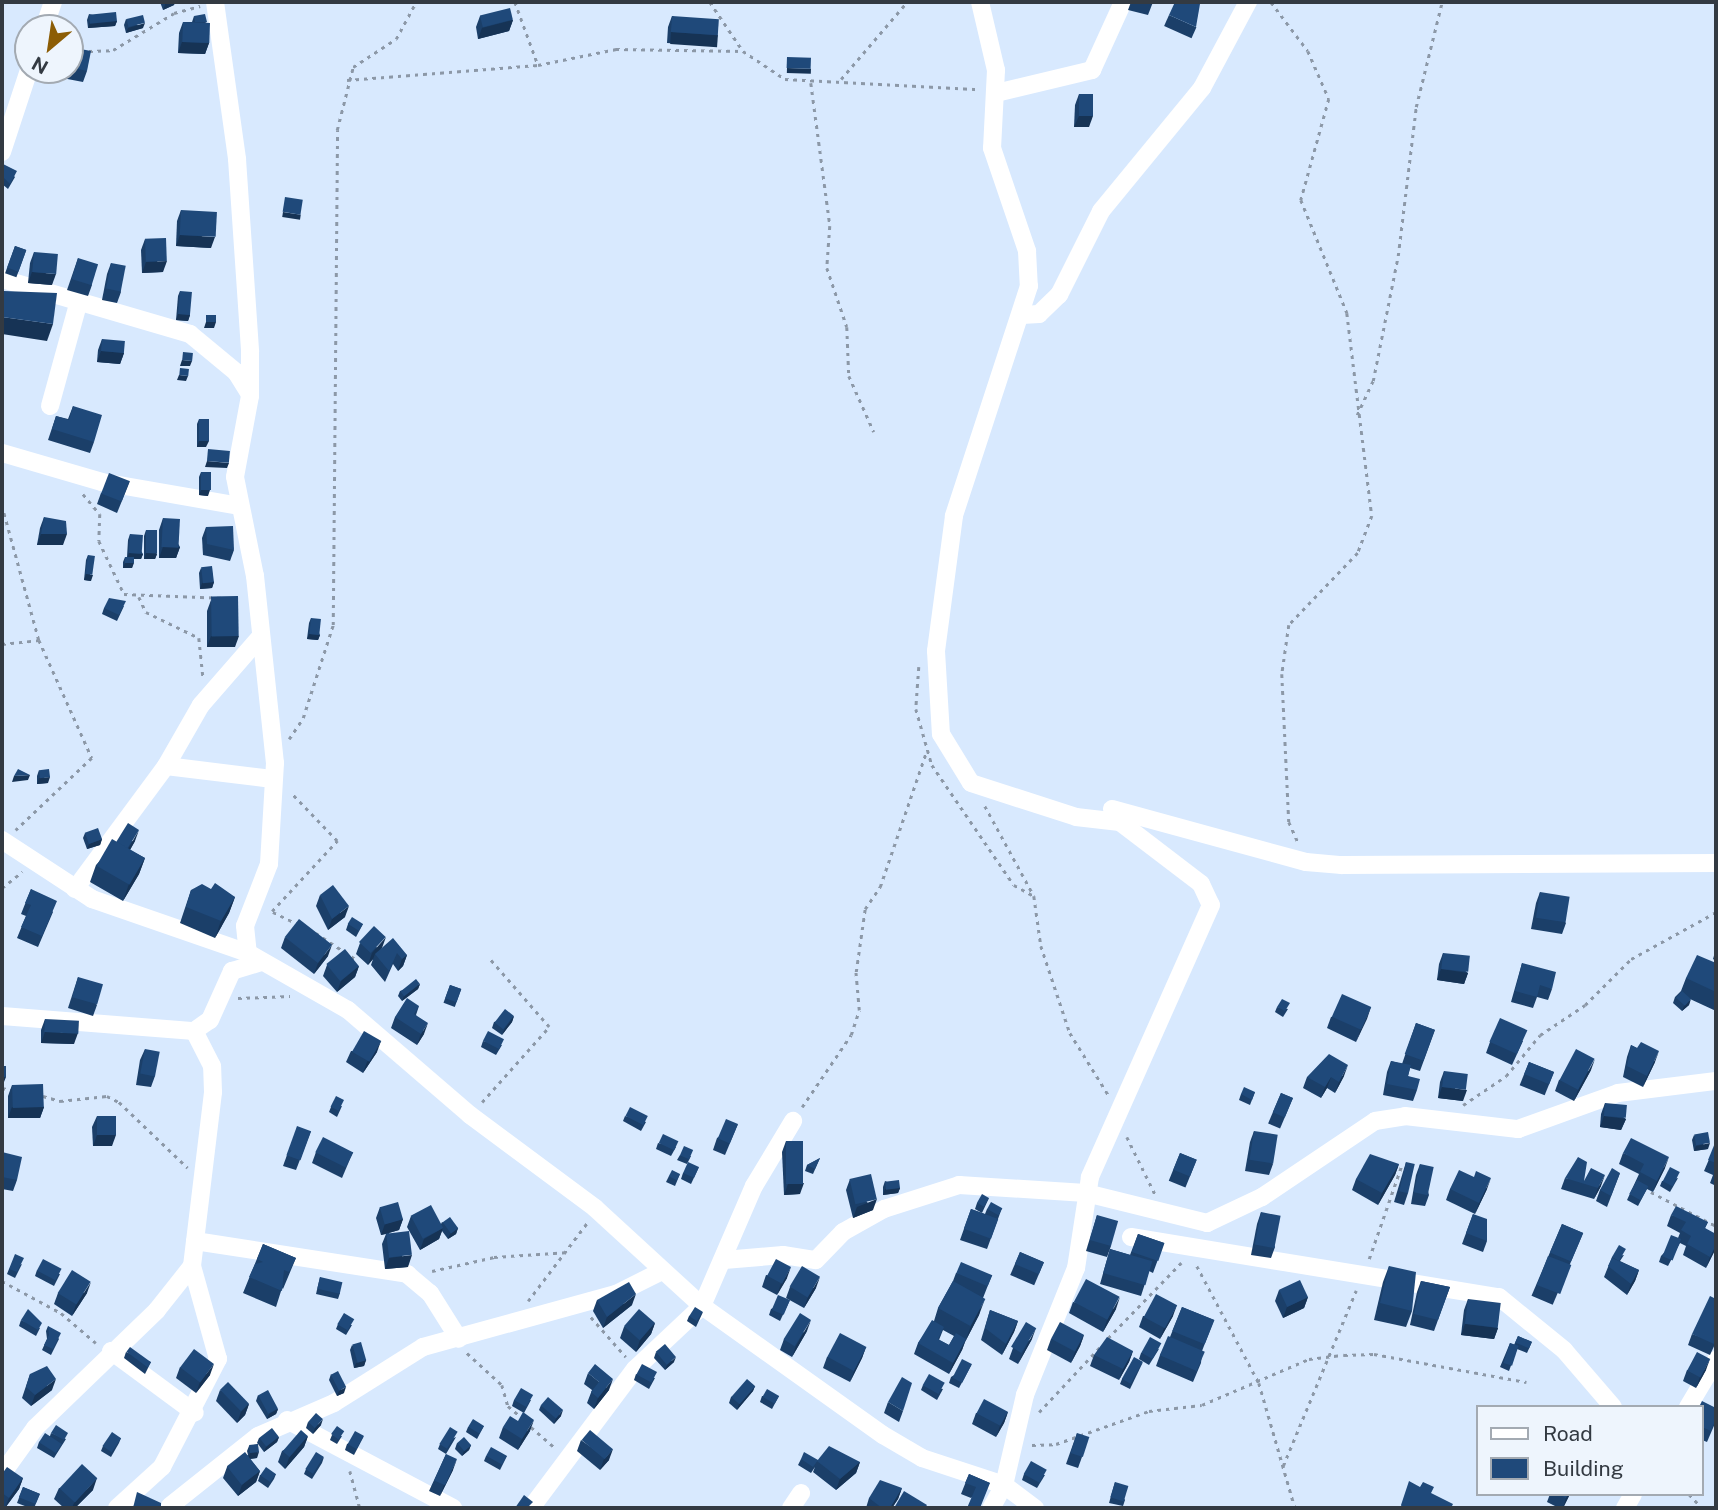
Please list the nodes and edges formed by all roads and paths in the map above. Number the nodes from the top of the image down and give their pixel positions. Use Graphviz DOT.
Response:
graph roads {
  1 [pos="214,2"];
  2 [pos="416,2"];
  3 [pos="515,2"];
  4 [pos="710,2"];
  5 [pos="907,2"];
  6 [pos="980,2"];
  7 [pos="1123,2"];
  8 [pos="1248,2"];
  9 [pos="1271,2"];
  10 [pos="1442,2"];
  11 [pos="84,49"];
  12 [pos="743,51"];
  13 [pos="538,65"];
  14 [pos="841,79"];
  15 [pos="348,80"];
  16 [pos="811,83"];
  17 [pos="24,84"];
  18 [pos="996,93"];
  19 [pos="2,152"];
  20 [pos="2,279"];
  21 [pos="79,301"];
  22 [pos="1023,315"];
  23 [pos="250,396"];
  24 [pos="50,406"];
  25 [pos="1357,416"];
  26 [pos="874,432"];
  27 [pos="2,453"];
  28 [pos="85,477"];
  29 [pos="2,505"];
  30 [pos="239,506"];
  31 [pos="139,597"];
  32 [pos="257,600"];
  33 [pos="261,636"];
  34 [pos="39,639"];
  35 [pos="2,644"];
  36 [pos="201,705"];
  37 [pos="926,753"];
  38 [pos="166,766"];
  39 [pos="274,771"];
  40 [pos="971,783"];
  41 [pos="1055,807"];
  42 [pos="2,841"];
  43 [pos="1306,862"];
  44 [pos="1716,863"];
  45 [pos="32,864"];
  46 [pos="2,888"];
  47 [pos="75,889"];
  48 [pos="272,911"];
  49 [pos="1716,912"];
  50 [pos="245,926"];
  51 [pos="255,957"];
  52 [pos="488,957"];
  53 [pos="356,960"];
  54 [pos="321,992"];
  55 [pos="213,1008"];
  56 [pos="2,1016"];
  57 [pos="194,1031"];
  58 [pos="1716,1081"];
  59 [pos="2,1088"];
  60 [pos="24,1092"];
  61 [pos="35,1094"];
  62 [pos="1461,1106"];
  63 [pos="1120,1112"];
  64 [pos="470,1115"];
  65 [pos="793,1121"];
  66 [pos="1402,1164"];
  67 [pos="203,1177"];
  68 [pos="1651,1192"];
  69 [pos="1086,1193"];
  70 [pos="594,1208"];
  71 [pos="1166,1214"];
  72 [pos="1716,1226"];
  73 [pos="1131,1237"];
  74 [pos="195,1241"];
  75 [pos="570,1252"];
  76 [pos="724,1260"];
  77 [pos="192,1266"];
  78 [pos="662,1271"];
  79 [pos="407,1274"];
  80 [pos="1363,1277"];
  81 [pos="2,1281"];
  82 [pos="580,1304"];
  83 [pos="702,1306"];
  84 [pos="523,1308"];
  85 [pos="459,1339"];
  86 [pos="110,1353"];
  87 [pos="1325,1357"];
  88 [pos="1716,1360"];
  89 [pos="635,1368"];
  90 [pos="1526,1382"];
  91 [pos="1259,1383"];
  92 [pos="1711,1389"];
  93 [pos="1611,1405"];
  94 [pos="1691,1405"];
  95 [pos="195,1413"];
  96 [pos="287,1420"];
  97 [pos="1016,1440"];
  98 [pos="346,1457"];
  99 [pos="565,1457"];
  100 [pos="1283,1465"];
  101 [pos="2,1474"];
  102 [pos="148,1483"];
  103 [pos="1004,1485"];
  104 [pos="801,1493"];
  105 [pos="171,1507"];
  106 [pos="117,1508"];
  107 [pos="360,1508"];
  108 [pos="453,1508"];
  109 [pos="531,1508"];
  110 [pos="791,1508"];
  111 [pos="991,1508"];
  112 [pos="1035,1508"];
  113 [pos="1295,1508"];
  1 -- 11 [label="path"];
  1 -- 23 [label="street"];
  2 -- 15 [label="path"];
  3 -- 13 [label="path"];
  4 -- 12 [label="path"];
  5 -- 14 [label="path"];
  6 -- 18 [label="street"];
  7 -- 18 [label="street"];
  8 -- 22 [label="street"];
  9 -- 25 [label="path"];
  10 -- 25 [label="path"];
  12 -- 13 [label="path"];
  12 -- 16 [label="path"];
  13 -- 15 [label="path"];
  14 -- 16 [label="path"];
  14 -- 18 [label="path"];
  15 -- 39 [label="path"];
  16 -- 26 [label="path"];
  17 -- 19 [label="street"];
  18 -- 22 [label="street"];
  20 -- 21 [label="street"];
  21 -- 23 [label="street"];
  21 -- 24 [label="street"];
  22 -- 40 [label="street"];
  23 -- 30 [label="street"];
  25 -- 43 [label="path"];
  27 -- 28 [label="street"];
  28 -- 30 [label="street"];
  28 -- 31 [label="path"];
  29 -- 34 [label="path"];
  30 -- 32 [label="street"];
  31 -- 32 [label="path"];
  31 -- 36 [label="path"];
  32 -- 33 [label="street"];
  33 -- 36 [label="street"];
  33 -- 39 [label="street"];
  34 -- 35 [label="path"];
  34 -- 42 [label="path"];
  36 -- 38 [label="street"];
  37 -- 65 [label="path"];
  38 -- 39 [label="street"];
  38 -- 47 [label="street"];
  39 -- 48 [label="path"];
  39 -- 50 [label="street"];
  40 -- 41 [label="street"];
  40 -- 63 [label="path"];
  41 -- 43 [label="street"];
  41 -- 63 [label="street"];
  42 -- 45 [label="street"];
  43 -- 44 [label="street"];
  45 -- 46 [label="path"];
  45 -- 47 [label="street"];
  47 -- 51 [label="street"];
  48 -- 50 [label="path"];
  48 -- 53 [label="path"];
  49 -- 62 [label="path"];
  50 -- 51 [label="street"];
  51 -- 54 [label="street"];
  51 -- 55 [label="street"];
  52 -- 64 [label="path"];
  54 -- 55 [label="path"];
  54 -- 64 [label="street"];
  55 -- 57 [label="street"];
  56 -- 57 [label="street"];
  57 -- 67 [label="street"];
  58 -- 71 [label="street"];
  59 -- 60 [label="path"];
  61 -- 67 [label="path"];
  63 -- 69 [label="street"];
  63 -- 71 [label="path"];
  64 -- 70 [label="street"];
  65 -- 76 [label="street"];
  66 -- 80 [label="path"];
  67 -- 74 [label="street"];
  68 -- 72 [label="path"];
  69 -- 71 [label="street"];
  69 -- 76 [label="street"];
  69 -- 97 [label="street"];
  70 -- 75 [label="path"];
  70 -- 78 [label="street"];
  73 -- 80 [label="street"];
  74 -- 77 [label="street"];
  74 -- 79 [label="street"];
  75 -- 79 [label="path"];
  75 -- 84 [label="path"];
  76 -- 83 [label="street"];
  77 -- 86 [label="street"];
  77 -- 95 [label="street"];
  78 -- 82 [label="street"];
  78 -- 83 [label="street"];
  79 -- 85 [label="street"];
  80 -- 87 [label="path"];
  80 -- 93 [label="street"];
  81 -- 86 [label="path"];
  82 -- 85 [label="street"];
  82 -- 89 [label="path"];
  83 -- 89 [label="street"];
  83 -- 103 [label="street"];
  85 -- 96 [label="street"];
  85 -- 99 [label="path"];
  86 -- 95 [label="street"];
  86 -- 101 [label="street"];
  87 -- 90 [label="path"];
  87 -- 91 [label="path"];
  87 -- 100 [label="path"];
  88 -- 92 [label="street"];
  89 -- 99 [label="street"];
  91 -- 97 [label="path"];
  91 -- 97 [label="path"];
  91 -- 100 [label="path"];
  92 -- 94 [label="street"];
  95 -- 102 [label="street"];
  96 -- 98 [label="street"];
  96 -- 105 [label="street"];
  97 -- 103 [label="street"];
  98 -- 107 [label="path"];
  98 -- 108 [label="street"];
  99 -- 109 [label="street"];
  100 -- 113 [label="path"];
  102 -- 105 [label="street"];
  102 -- 106 [label="street"];
  103 -- 111 [label="street"];
  103 -- 112 [label="street"];
  104 -- 110 [label="street"];
}
